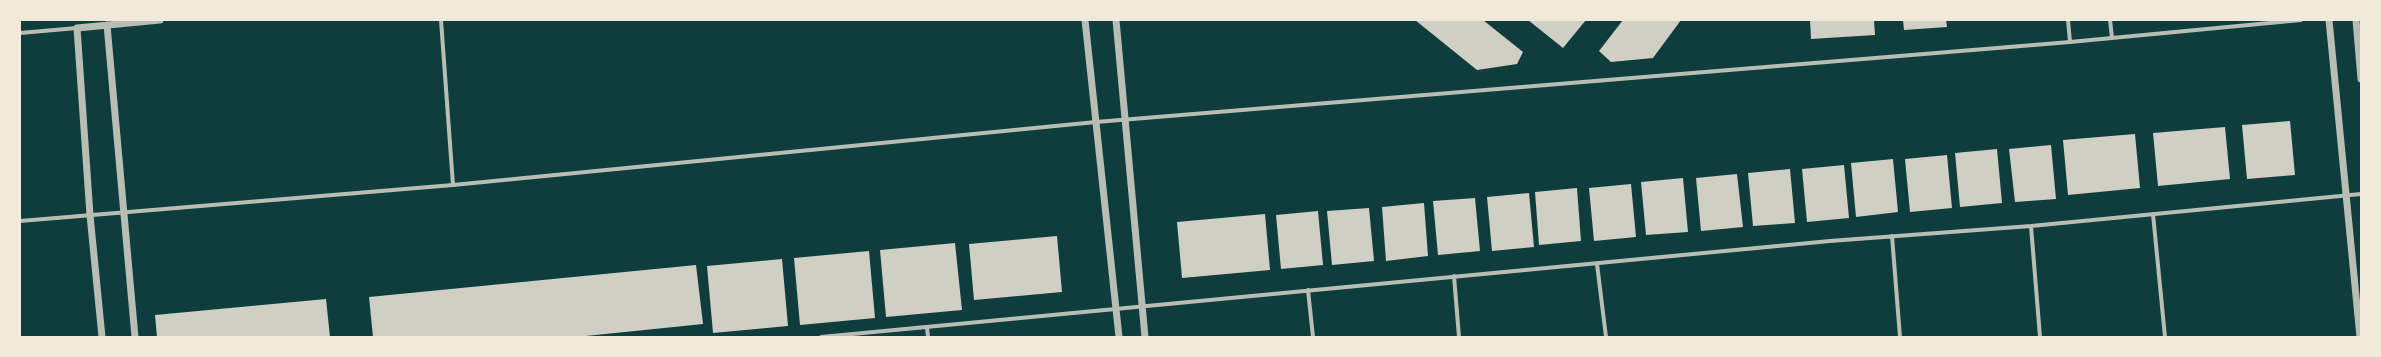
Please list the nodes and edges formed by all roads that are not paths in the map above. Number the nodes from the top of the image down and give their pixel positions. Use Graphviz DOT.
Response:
graph roads {
  1 [pos="160,20"];
  2 [pos="441,20"];
  3 [pos="1084,20"];
  4 [pos="1116,20"];
  5 [pos="2068,20"];
  6 [pos="2110,20"];
  7 [pos="2300,20"];
  8 [pos="2329,20"];
  9 [pos="2356,20"];
  10 [pos="107,24"];
  11 [pos="77,28"];
  12 [pos="20,33"];
  13 [pos="2112,38"];
  14 [pos="2070,42"];
  15 [pos="2361,79"];
  16 [pos="1125,121"];
  17 [pos="1096,122"];
  18 [pos="453,185"];
  19 [pos="2361,194"];
  20 [pos="2346,195"];
  21 [pos="124,212"];
  22 [pos="2153,214"];
  23 [pos="90,215"];
  24 [pos="20,221"];
  25 [pos="2031,226"];
  26 [pos="1892,236"];
  27 [pos="1597,264"];
  28 [pos="1454,276"];
  29 [pos="1308,290"];
  30 [pos="1142,306"];
  31 [pos="1116,308"];
  32 [pos="927,327"];
  33 [pos="102,337"];
  34 [pos="136,337"];
  35 [pos="821,337"];
  36 [pos="928,337"];
  37 [pos="1119,337"];
  38 [pos="1145,337"];
  39 [pos="1313,337"];
  40 [pos="1459,337"];
  41 [pos="1606,337"];
  42 [pos="1900,337"];
  43 [pos="2040,337"];
  44 [pos="2165,337"];
  45 [pos="2360,337"];
  1 -- 10 [label="street"];
  2 -- 18 [label="street"];
  3 -- 17 [label="street"];
  4 -- 16 [label="street"];
  5 -- 14 [label="street"];
  6 -- 13 [label="street"];
  7 -- 13 [label="street"];
  8 -- 20 [label="street"];
  9 -- 15 [label="street"];
  10 -- 11 [label="street"];
  10 -- 21 [label="street"];
  11 -- 12 [label="street"];
  11 -- 23 [label="street"];
  13 -- 14 [label="street"];
  14 -- 16 [label="street"];
  16 -- 17 [label="street"];
  16 -- 30 [label="street"];
  17 -- 18 [label="street"];
  17 -- 31 [label="street"];
  18 -- 21 [label="street"];
  19 -- 20 [label="street"];
  20 -- 22 [label="street"];
  20 -- 45 [label="street"];
  21 -- 23 [label="street"];
  21 -- 34 [label="street"];
  22 -- 25 [label="street"];
  22 -- 44 [label="street"];
  23 -- 24 [label="street"];
  23 -- 33 [label="street"];
  25 -- 26 [label="street"];
  25 -- 43 [label="street"];
  26 -- 27 [label="street"];
  26 -- 42 [label="street"];
  27 -- 28 [label="street"];
  27 -- 41 [label="street"];
  28 -- 29 [label="street"];
  28 -- 40 [label="street"];
  29 -- 30 [label="street"];
  29 -- 39 [label="street"];
  30 -- 31 [label="street"];
  30 -- 38 [label="street"];
  31 -- 32 [label="street"];
  31 -- 37 [label="street"];
  32 -- 35 [label="street"];
  32 -- 36 [label="street"];
}
